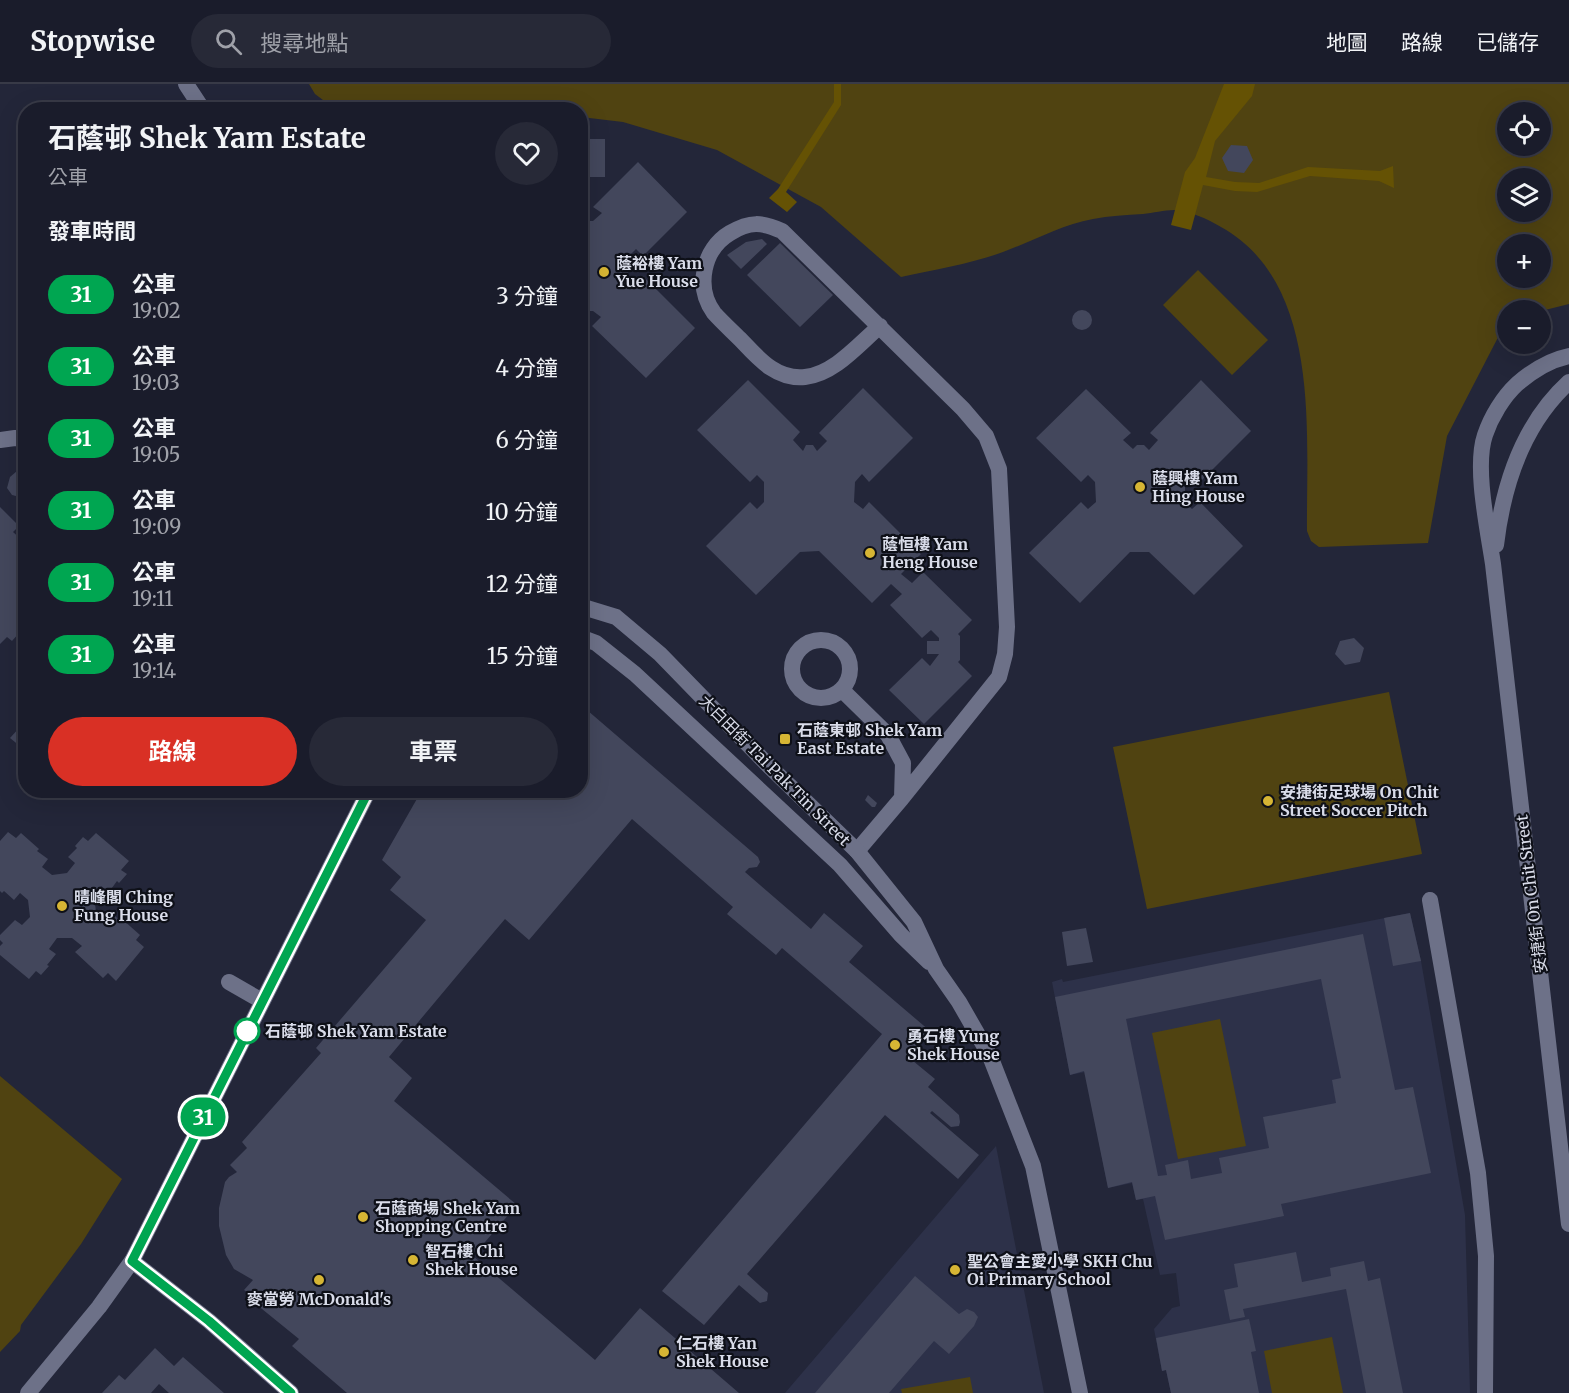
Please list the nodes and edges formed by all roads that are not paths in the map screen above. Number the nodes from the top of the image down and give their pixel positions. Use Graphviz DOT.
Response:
graph roads {
  1 [pos="186,84"];
  2 [pos="198,102"];
  3 [pos="880,326"];
  4 [pos="1569,356"];
  5 [pos="1569,382"];
  6 [pos="18,438"];
  7 [pos="0,440"];
  8 [pos="1493,564"];
  9 [pos="588,608"];
  10 [pos="588,640"];
  11 [pos="842,690"];
  12 [pos="365,798"];
  13 [pos="902,798"];
  14 [pos="857,851"];
  15 [pos="1430,900"];
  16 [pos="936,969"];
  17 [pos="229,982"];
  18 [pos="262,1001"];
  19 [pos="1569,1224"];
  20 [pos="132,1261"];
  21 [pos="27,1393"];
  22 [pos="291,1393"];
  23 [pos="1080,1393"];
  24 [pos="1485,1393"];
  1 -- 2 [label="street"];
  3 -- 3 [label="street"];
  3 -- 13 [label="street"];
  4 -- 8 [label="street, 安捷街 On Chit Street"];
  5 -- 8 [label="street, 安捷街 On Chit Street"];
  6 -- 7 [label="street"];
  8 -- 19 [label="street, 安捷街 On Chit Street"];
  9 -- 14 [label="street, 大白田街 Tai Pak Tin Street"];
  10 -- 16 [label="street, 大白田街 Tai Pak Tin Street"];
  11 -- 13 [label="street"];
  12 -- 18 [label="street"];
  13 -- 14 [label="street"];
  14 -- 16 [label="street, 大白田街 Tai Pak Tin Street"];
  15 -- 24 [label="street"];
  16 -- 23 [label="street, 大白田街 Tai Pak Tin Street"];
  17 -- 18 [label="street"];
  18 -- 20 [label="street"];
  20 -- 21 [label="street"];
  20 -- 22 [label="street"];
}
